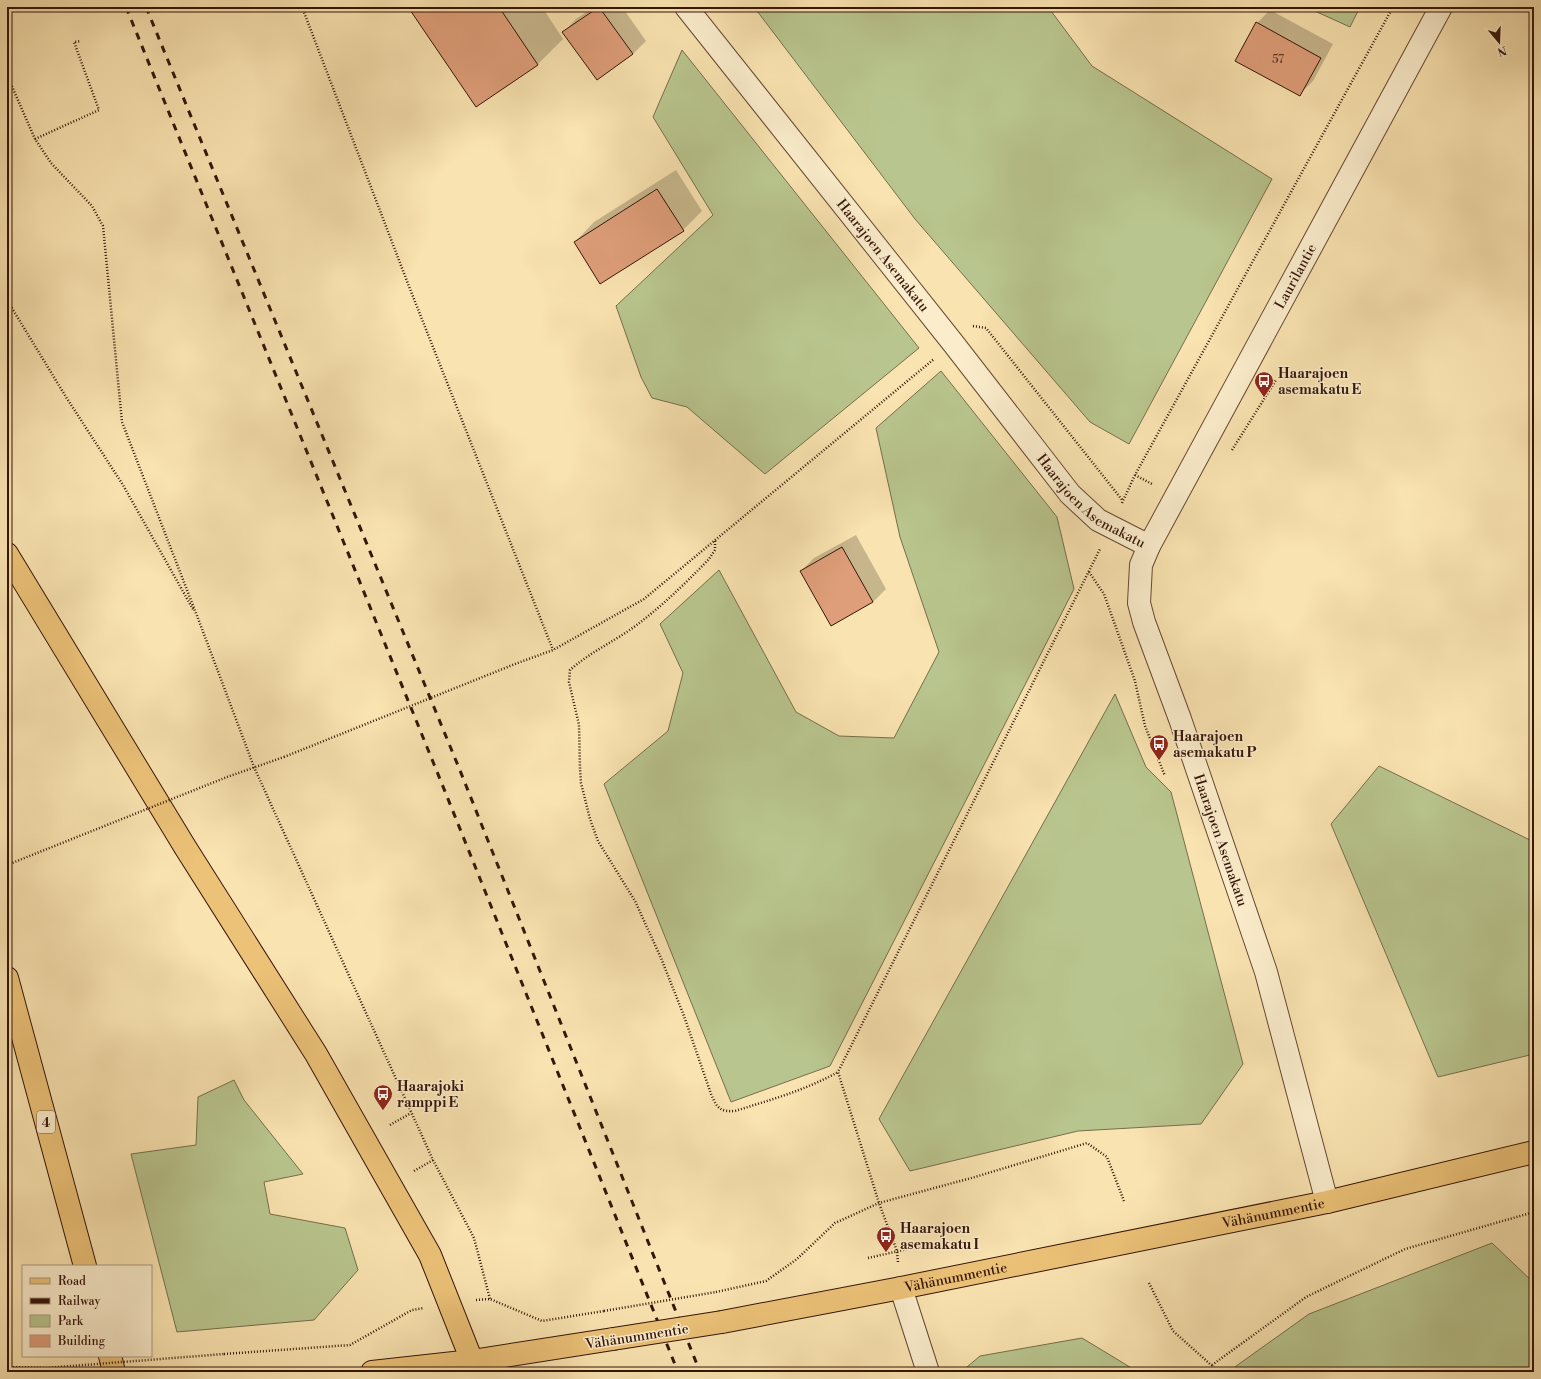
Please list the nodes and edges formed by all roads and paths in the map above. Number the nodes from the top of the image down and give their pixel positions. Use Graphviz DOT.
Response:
graph roads {
  1 [pos="302,7"];
  2 [pos="686,7"];
  3 [pos="1393,7"];
  4 [pos="1441,7"];
  5 [pos="81,41"];
  6 [pos="7,75"];
  7 [pos="35,139"];
  8 [pos="7,300"];
  9 [pos="953,343"];
  10 [pos="1276,380"];
  11 [pos="1231,452"];
  12 [pos="1135,475"];
  13 [pos="1155,486"];
  14 [pos="1123,501"];
  15 [pos="1111,527"];
  16 [pos="715,541"];
  17 [pos="1149,546"];
  18 [pos="7,554"];
  19 [pos="1088,571"];
  20 [pos="200,621"];
  21 [pos="554,650"];
  22 [pos="254,767"];
  23 [pos="1165,776"];
  24 [pos="7,865"];
  25 [pos="7,978"];
  26 [pos="838,1072"];
  27 [pos="411,1113"];
  28 [pos="390,1126"];
  29 [pos="1534,1152"];
  30 [pos="433,1160"];
  31 [pos="414,1171"];
  32 [pos="1124,1200"];
  33 [pos="1327,1202"];
  34 [pos="879,1203"];
  35 [pos="1534,1212"];
  36 [pos="929,1244"];
  37 [pos="897,1251"];
  38 [pos="868,1258"];
  39 [pos="85,1265"];
  40 [pos="1149,1283"];
  41 [pos="901,1288"];
  42 [pos="490,1299"];
  43 [pos="449,1302"];
  44 [pos="110,1357"];
  45 [pos="1212,1365"];
  46 [pos="7,1367"];
  47 [pos="473,1367"];
  48 [pos="114,1372"];
  49 [pos="372,1372"];
  50 [pos="928,1372"];
  51 [pos="1219,1372"];
  1 -- 21 [label="path"];
  2 -- 9 [label="street, Haarajoen Asemakatu"];
  3 -- 12 [label="path"];
  4 -- 17 [label="street, Laurilantie"];
  5 -- 7 [label="path"];
  6 -- 7 [label="path"];
  7 -- 20 [label="path"];
  8 -- 20 [label="path"];
  9 -- 14 [label="path"];
  9 -- 15 [label="street, Haarajoen Asemakatu"];
  9 -- 16 [label="path"];
  10 -- 11 [label="path"];
  12 -- 13 [label="path"];
  12 -- 14 [label="path"];
  14 -- 15 [label="path"];
  15 -- 17 [label="street, Haarajoen Asemakatu"];
  15 -- 19 [label="path"];
  16 -- 21 [label="path"];
  16 -- 26 [label="path"];
  17 -- 33 [label="street, Haarajoen Asemakatu"];
  18 -- 43 [label="main road"];
  19 -- 23 [label="path"];
  19 -- 26 [label="path"];
  20 -- 22 [label="path"];
  21 -- 22 [label="path, bridge"];
  22 -- 24 [label="path, bridge"];
  22 -- 27 [label="path"];
  25 -- 39 [label="main road, 4"];
  26 -- 34 [label="path"];
  27 -- 28 [label="path"];
  27 -- 30 [label="path"];
  29 -- 33 [label="main road, Vähänummentie"];
  30 -- 31 [label="path"];
  30 -- 42 [label="path"];
  32 -- 34 [label="path"];
  33 -- 41 [label="main road, Vähänummentie"];
  34 -- 37 [label="path"];
  34 -- 42 [label="path, bridge"];
  35 -- 45 [label="path"];
  36 -- 37 [label="path"];
  37 -- 38 [label="path"];
  40 -- 45 [label="path"];
  41 -- 47 [label="main road, Vähänummentie, bridge"];
  41 -- 50 [label="street"];
  42 -- 43 [label="path"];
  43 -- 46 [label="path, bridge"];
  43 -- 47 [label="main road"];
  44 -- 48 [label="main road"];
  45 -- 51 [label="path"];
  47 -- 49 [label="main road, Vähänummentie"];
}
